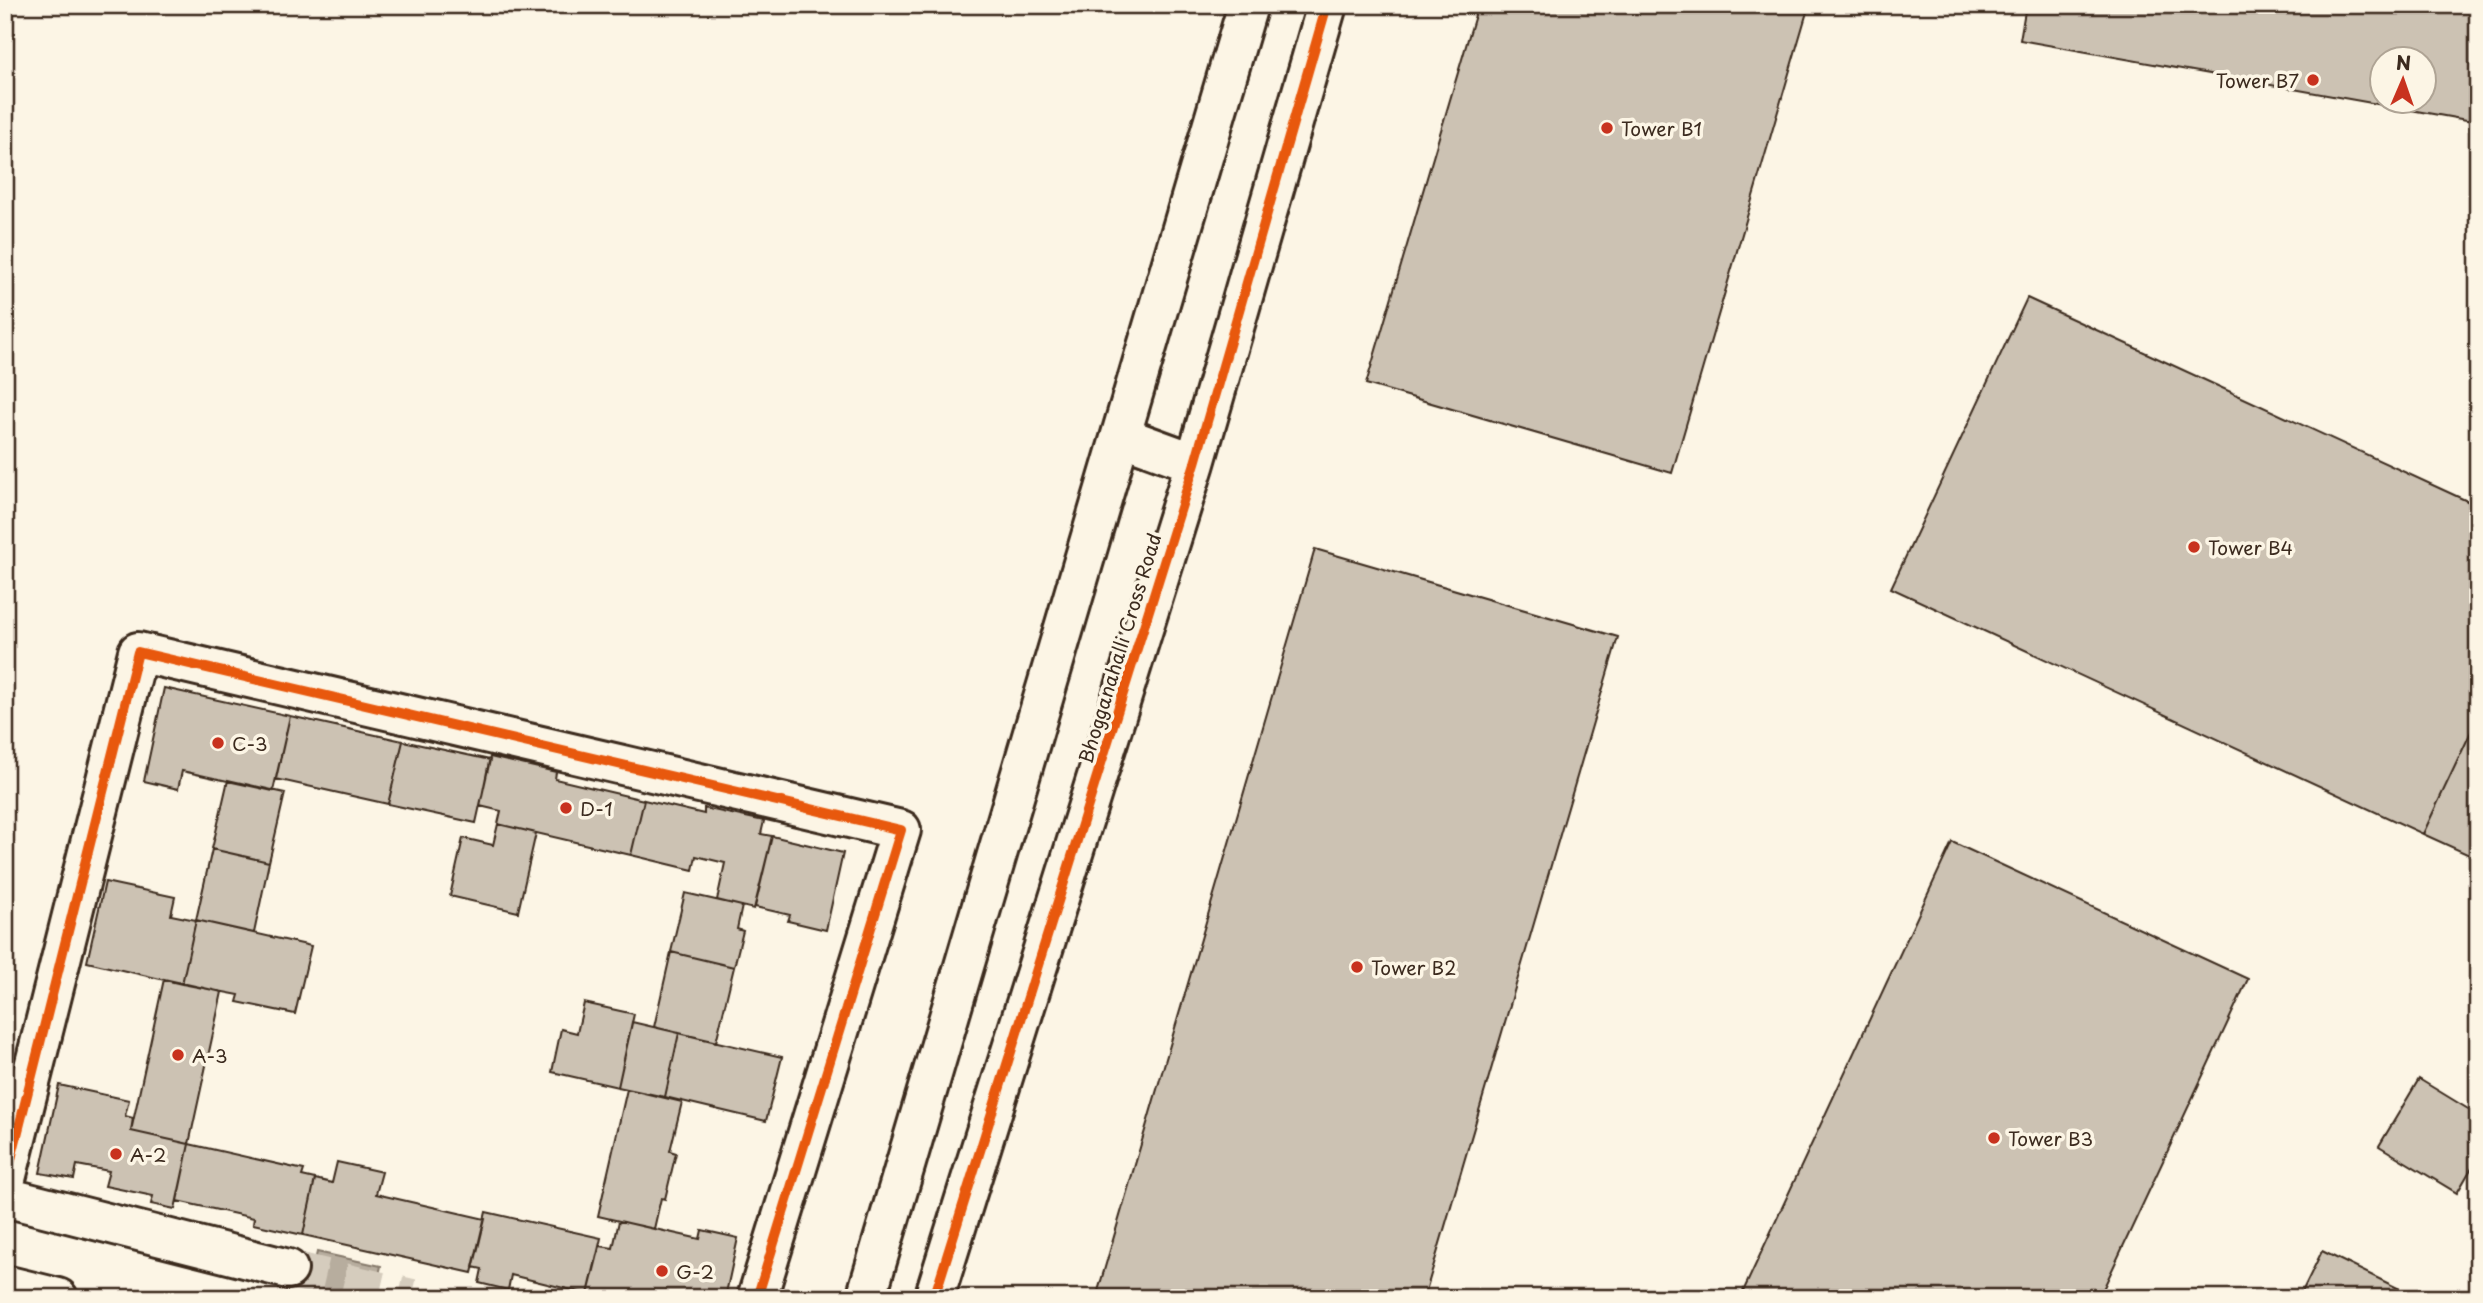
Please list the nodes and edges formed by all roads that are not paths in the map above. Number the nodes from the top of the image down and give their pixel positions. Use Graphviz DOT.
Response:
graph roads {
  1 [pos="1248,5"];
  2 [pos="1327,5"];
  3 [pos="1121,436"];
  4 [pos="1195,463"];
  5 [pos="5,1183"];
  6 [pos="5,1197"];
  7 [pos="288,1269"];
  8 [pos="5,1285"];
  9 [pos="58,1298"];
  10 [pos="757,1298"];
  11 [pos="866,1298"];
  12 [pos="934,1298"];
  1 -- 3 [label="street"];
  2 -- 4 [label="street, Bhogganahalli Cross Road"];
  3 -- 4 [label="street"];
  3 -- 11 [label="street"];
  4 -- 12 [label="street, Bhogganahalli Cross Road"];
  5 -- 10 [label="street"];
  6 -- 7 [label="street"];
  8 -- 9 [label="street"];
}
